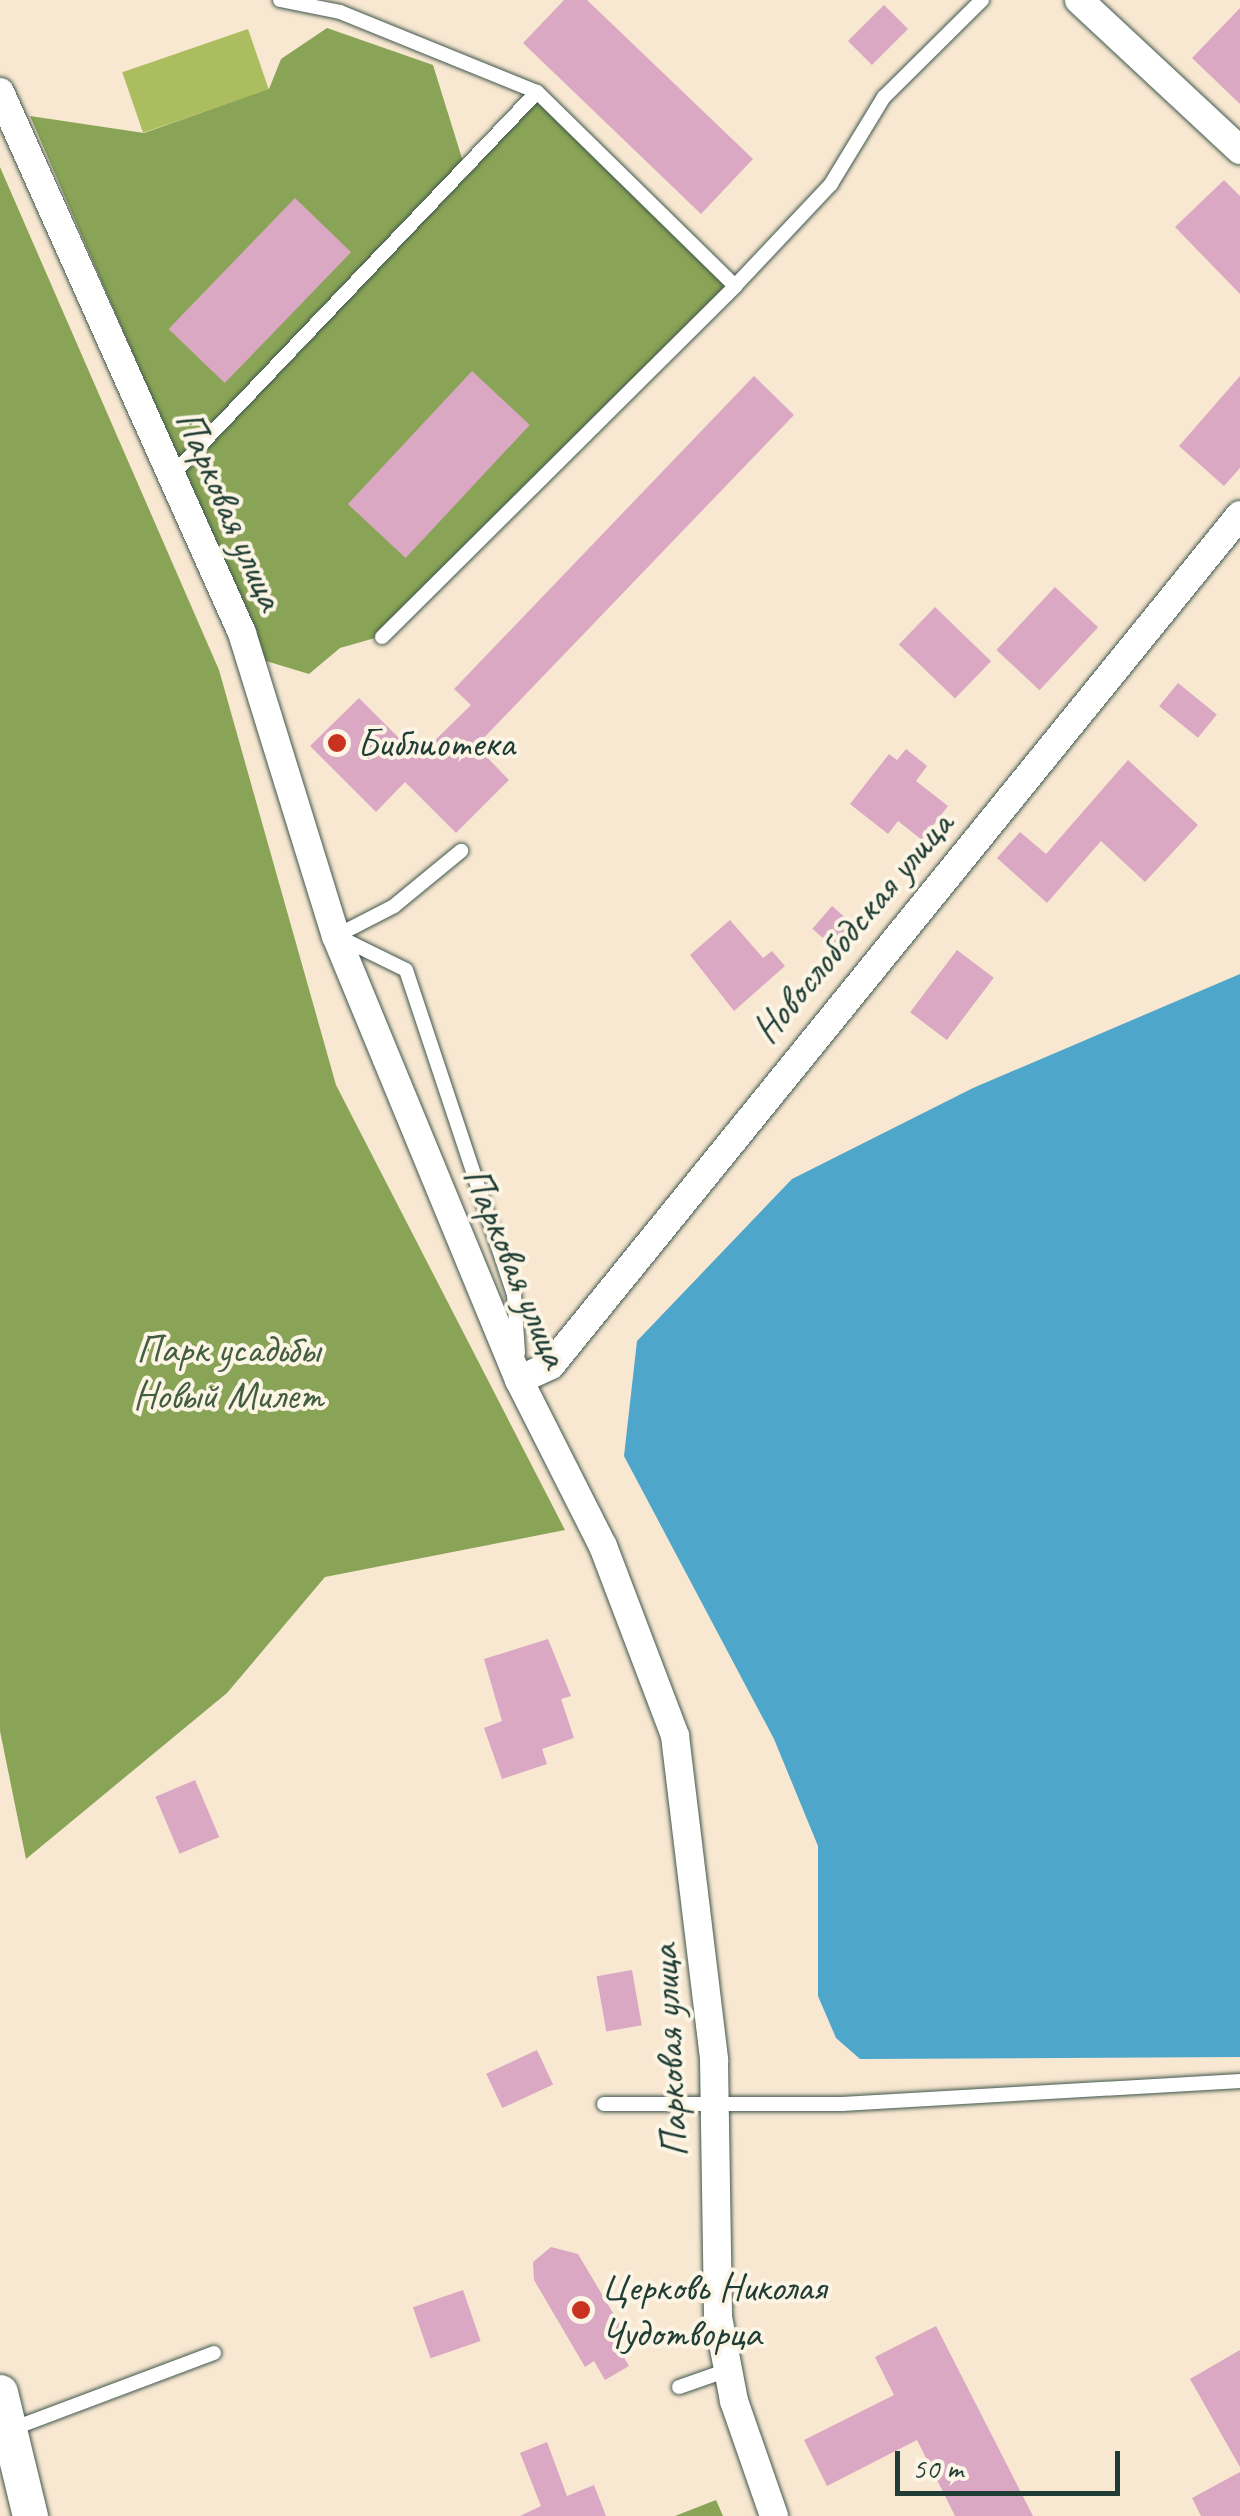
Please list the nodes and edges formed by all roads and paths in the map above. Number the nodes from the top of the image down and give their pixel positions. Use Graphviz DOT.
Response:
graph roads {
  1 [pos="280,0"];
  2 [pos="982,0"];
  3 [pos="1080,0"];
  4 [pos="0,92"];
  5 [pos="537,92"];
  6 [pos="1240,150"];
  7 [pos="735,286"];
  8 [pos="172,475"];
  9 [pos="1240,515"];
  10 [pos="382,636"];
  11 [pos="461,851"];
  12 [pos="336,936"];
  13 [pos="519,1380"];
  14 [pos="1240,2081"];
  15 [pos="716,2103"];
  16 [pos="604,2104"];
  17 [pos="214,2353"];
  18 [pos="728,2370"];
  19 [pos="679,2387"];
  20 [pos="0,2392"];
  21 [pos="9,2430"];
  22 [pos="30,2516"];
  23 [pos="774,2516"];
  1 -- 5 [label="lane"];
  2 -- 7 [label="lane"];
  3 -- 6 [label="street"];
  4 -- 8 [label="street, Парковая улица"];
  5 -- 7 [label="lane"];
  5 -- 8 [label="lane"];
  7 -- 10 [label="lane"];
  8 -- 12 [label="street, Парковая улица"];
  9 -- 13 [label="street, Новослободская улица"];
  11 -- 12 [label="lane"];
  12 -- 13 [label="street, Парковая улица"];
  12 -- 13 [label="lane"];
  13 -- 15 [label="street, Парковая улица"];
  14 -- 15 [label="lane"];
  15 -- 16 [label="lane"];
  15 -- 18 [label="street, Парковая улица"];
  17 -- 21 [label="lane"];
  18 -- 19 [label="lane"];
  18 -- 23 [label="street, Парковая улица"];
  20 -- 21 [label="street"];
  21 -- 22 [label="street"];
}
